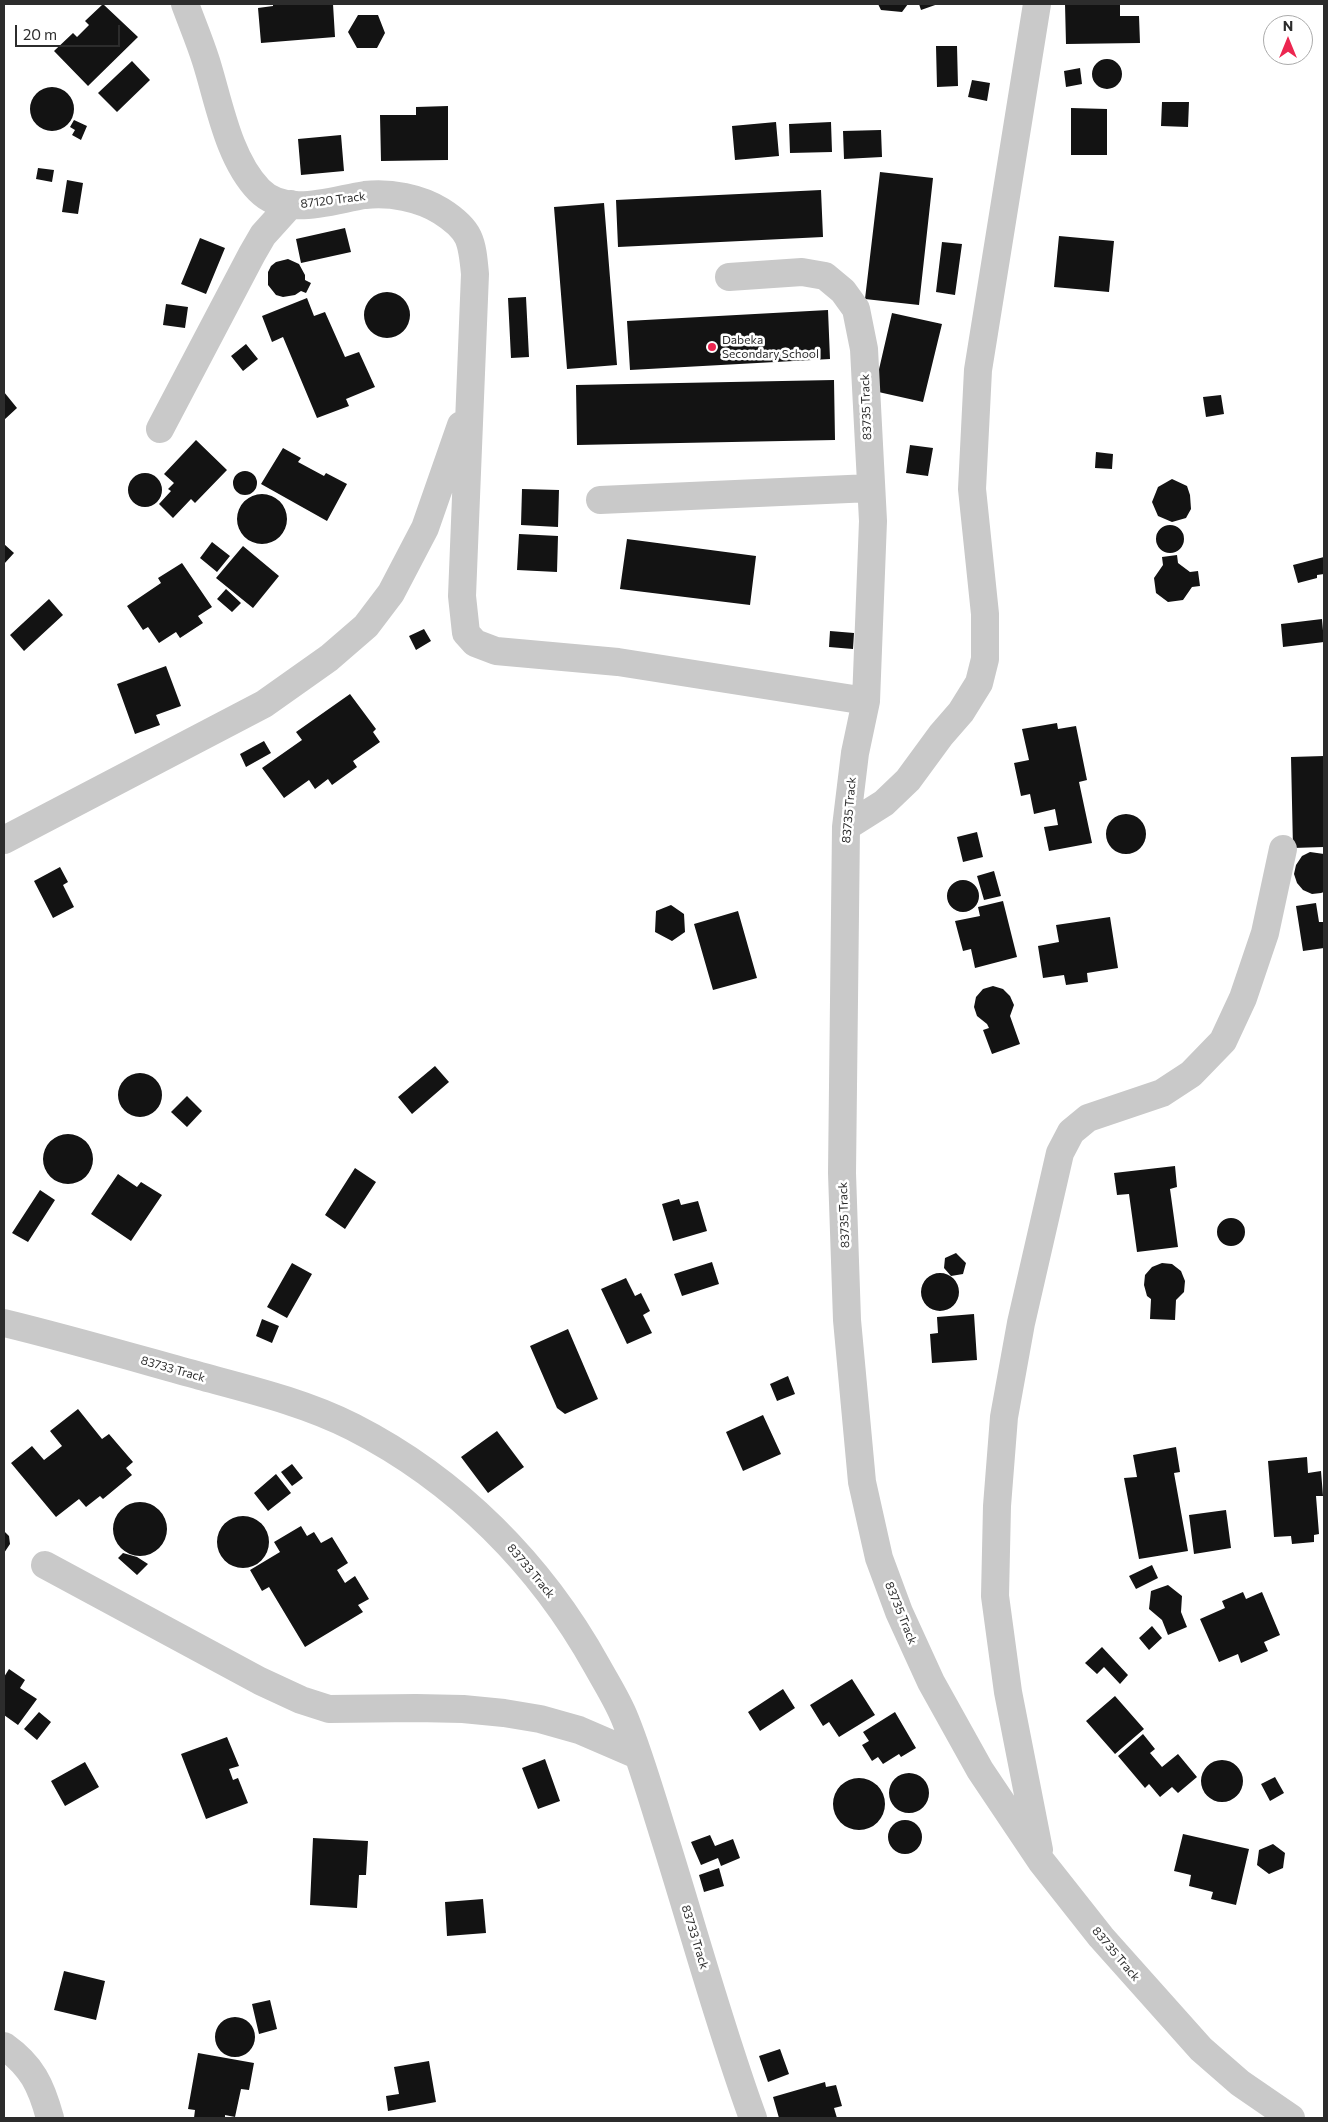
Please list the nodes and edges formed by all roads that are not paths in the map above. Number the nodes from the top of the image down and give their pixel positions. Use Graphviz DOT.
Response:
graph roads {
  1 [pos="185,4"];
  2 [pos="1037,4"];
  3 [pos="291,204"];
  4 [pos="729,277"];
  5 [pos="471,395"];
  6 [pos="160,429"];
  7 [pos="871,488"];
  8 [pos="600,500"];
  9 [pos="866,700"];
  10 [pos="846,828"];
  11 [pos="4,840"];
  12 [pos="1283,849"];
  13 [pos="4,1324"];
  14 [pos="45,1565"];
  15 [pos="637,1755"];
  16 [pos="1041,1861"];
  17 [pos="4,2046"];
  18 [pos="50,2118"];
  19 [pos="753,2118"];
  20 [pos="1291,2118"];
  1 -- 3 [label="street, 87120 Track"];
  2 -- 10 [label="street"];
  3 -- 5 [label="street, 87120 Track"];
  3 -- 6 [label="street"];
  4 -- 7 [label="street, 83735 Track"];
  5 -- 9 [label="street, 87120 Track"];
  5 -- 11 [label="street"];
  7 -- 8 [label="street"];
  7 -- 9 [label="street, 83735 Track"];
  9 -- 10 [label="street, 83735 Track"];
  10 -- 16 [label="street, 83735 Track"];
  12 -- 16 [label="street"];
  13 -- 15 [label="street, 83733 Track"];
  14 -- 15 [label="street"];
  15 -- 19 [label="street, 83733 Track"];
  16 -- 20 [label="street, 83735 Track"];
  17 -- 18 [label="street"];
}
